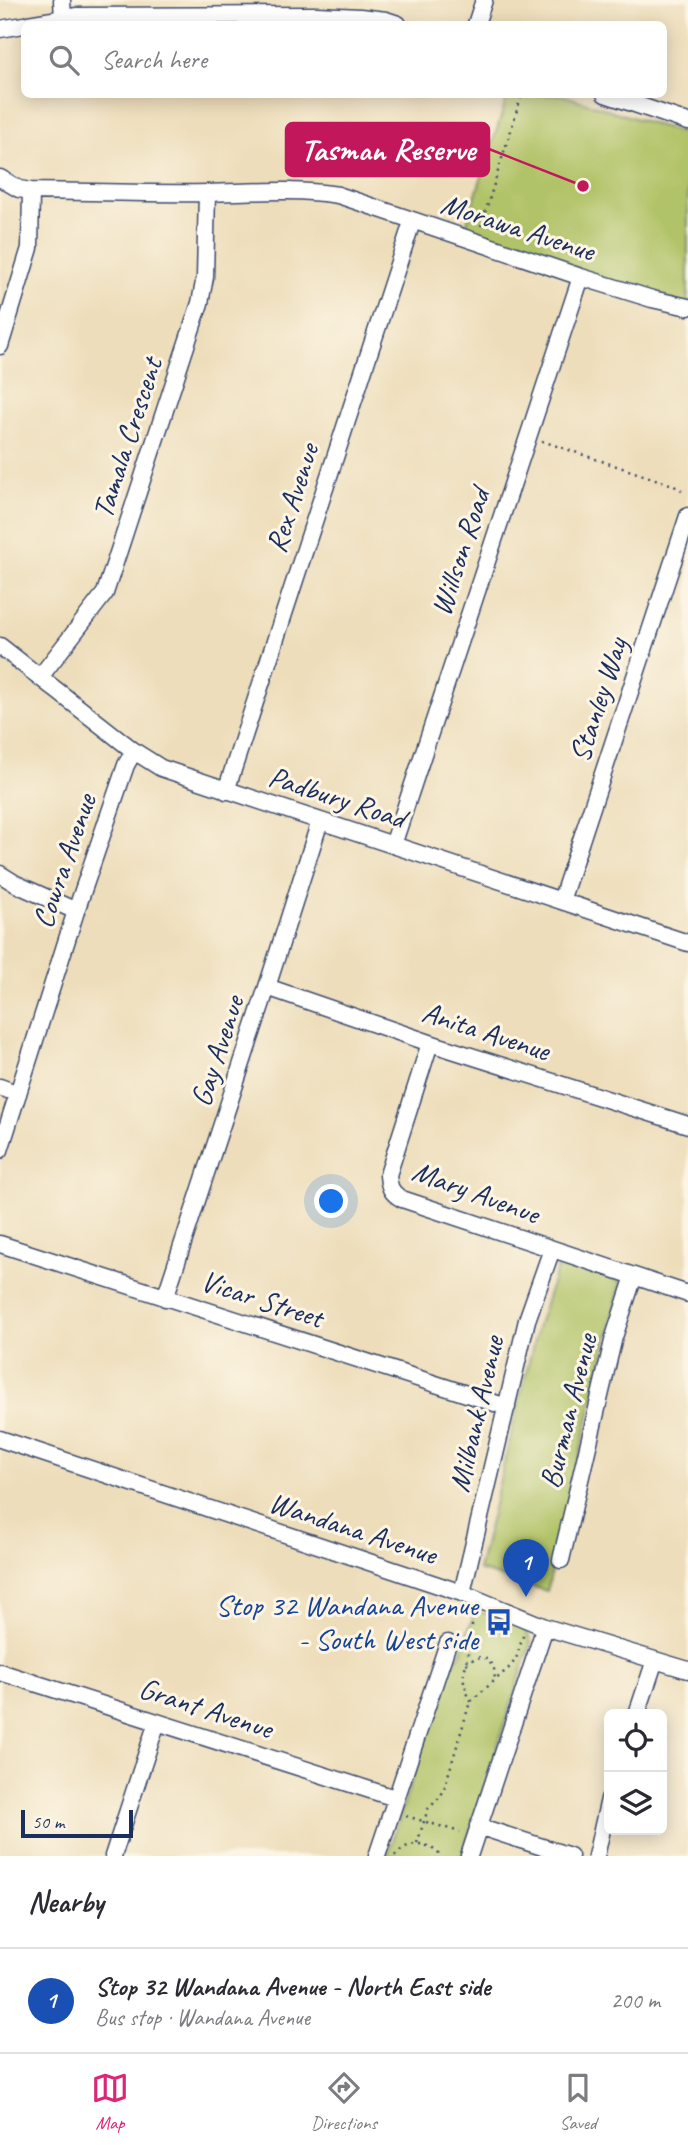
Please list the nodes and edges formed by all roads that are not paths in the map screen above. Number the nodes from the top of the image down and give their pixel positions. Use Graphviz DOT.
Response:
graph roads {
  1 [pos="62,0"];
  2 [pos="484,0"];
  3 [pos="317,7"];
  4 [pos="63,19"];
  5 [pos="51,21"];
  6 [pos="384,21"];
  7 [pos="477,21"];
  8 [pos="21,26"];
  9 [pos="0,29"];
  10 [pos="620,98"];
  11 [pos="686,117"];
  12 [pos="0,178"];
  13 [pos="31,191"];
  14 [pos="206,193"];
  15 [pos="412,222"];
  16 [pos="581,276"];
  17 [pos="688,307"];
  18 [pos="0,346"];
  19 [pos="688,516"];
  20 [pos="0,646"];
  21 [pos="40,677"];
  22 [pos="134,751"];
  23 [pos="226,791"];
  24 [pos="320,821"];
  25 [pos="393,845"];
  26 [pos="0,874"];
  27 [pos="561,901"];
  28 [pos="76,911"];
  29 [pos="688,943"];
  30 [pos="267,987"];
  31 [pos="430,1043"];
  32 [pos="0,1087"];
  33 [pos="18,1094"];
  34 [pos="688,1125"];
  35 [pos="0,1150"];
  36 [pos="0,1244"];
  37 [pos="552,1249"];
  38 [pos="634,1276"];
  39 [pos="688,1294"];
  40 [pos="164,1298"];
  41 [pos="508,1407"];
  42 [pos="0,1439"];
  43 [pos="561,1560"];
  44 [pos="462,1593"];
  45 [pos="545,1627"];
  46 [pos="448,1643"];
  47 [pos="656,1660"];
  48 [pos="688,1670"];
  49 [pos="0,1672"];
  50 [pos="639,1709"];
  51 [pos="157,1721"];
  52 [pos="395,1798"];
  53 [pos="604,1821"];
  54 [pos="473,1830"];
  55 [pos="520,1848"];
  56 [pos="113,1856"];
  57 [pos="377,1856"];
  58 [pos="469,1856"];
  59 [pos="570,1856"];
  60 [pos="596,1856"];
  1 -- 4 [label="street"];
  2 -- 7 [label="street"];
  3 -- 4 [label="street"];
  3 -- 6 [label="street"];
  4 -- 5 [label="street"];
  8 -- 9 [label="street"];
  10 -- 11 [label="street"];
  12 -- 13 [label="street, Morawa Avenue"];
  13 -- 14 [label="street, Morawa Avenue"];
  13 -- 18 [label="street"];
  14 -- 15 [label="street, Morawa Avenue"];
  14 -- 21 [label="street, Tamala Crescent"];
  15 -- 16 [label="street, Morawa Avenue"];
  15 -- 23 [label="street, Rex Avenue"];
  16 -- 17 [label="street, Morawa Avenue"];
  16 -- 25 [label="street, Willson Road"];
  19 -- 27 [label="street, Stanley Way"];
  20 -- 21 [label="street, Padbury Road"];
  21 -- 22 [label="street, Padbury Road"];
  22 -- 23 [label="street, Padbury Road"];
  22 -- 28 [label="street, Cowra Avenue"];
  23 -- 24 [label="street, Padbury Road"];
  24 -- 25 [label="street, Padbury Road"];
  24 -- 30 [label="street, Gay Avenue"];
  25 -- 27 [label="street, Padbury Road"];
  26 -- 28 [label="street"];
  27 -- 29 [label="street, Padbury Road"];
  28 -- 33 [label="street, Cowra Avenue"];
  30 -- 31 [label="street, Anita Avenue"];
  30 -- 40 [label="street, Gay Avenue"];
  31 -- 34 [label="street, Anita Avenue"];
  31 -- 37 [label="street, Mary Avenue"];
  32 -- 33 [label="street"];
  33 -- 35 [label="street, Cowra Avenue"];
  36 -- 40 [label="street, Vicar Street"];
  37 -- 38 [label="street, Mary Avenue"];
  37 -- 41 [label="street, Milbank Avenue"];
  38 -- 39 [label="street, Mary Avenue"];
  38 -- 43 [label="street, Burman Avenue"];
  40 -- 41 [label="street, Vicar Street"];
  41 -- 44 [label="street, Milbank Avenue"];
  42 -- 44 [label="street, Wandana Avenue"];
  44 -- 45 [label="street, Wandana Avenue"];
  45 -- 47 [label="street, Wandana Avenue"];
  45 -- 54 [label="street"];
  46 -- 52 [label="street"];
  47 -- 48 [label="street, Wandana Avenue"];
  47 -- 50 [label="street"];
  49 -- 51 [label="street, Grant Avenue"];
  51 -- 52 [label="street, Grant Avenue"];
  51 -- 56 [label="street"];
  52 -- 57 [label="street"];
  53 -- 60 [label="street"];
  54 -- 55 [label="street"];
  54 -- 58 [label="street"];
  55 -- 59 [label="street"];
}
